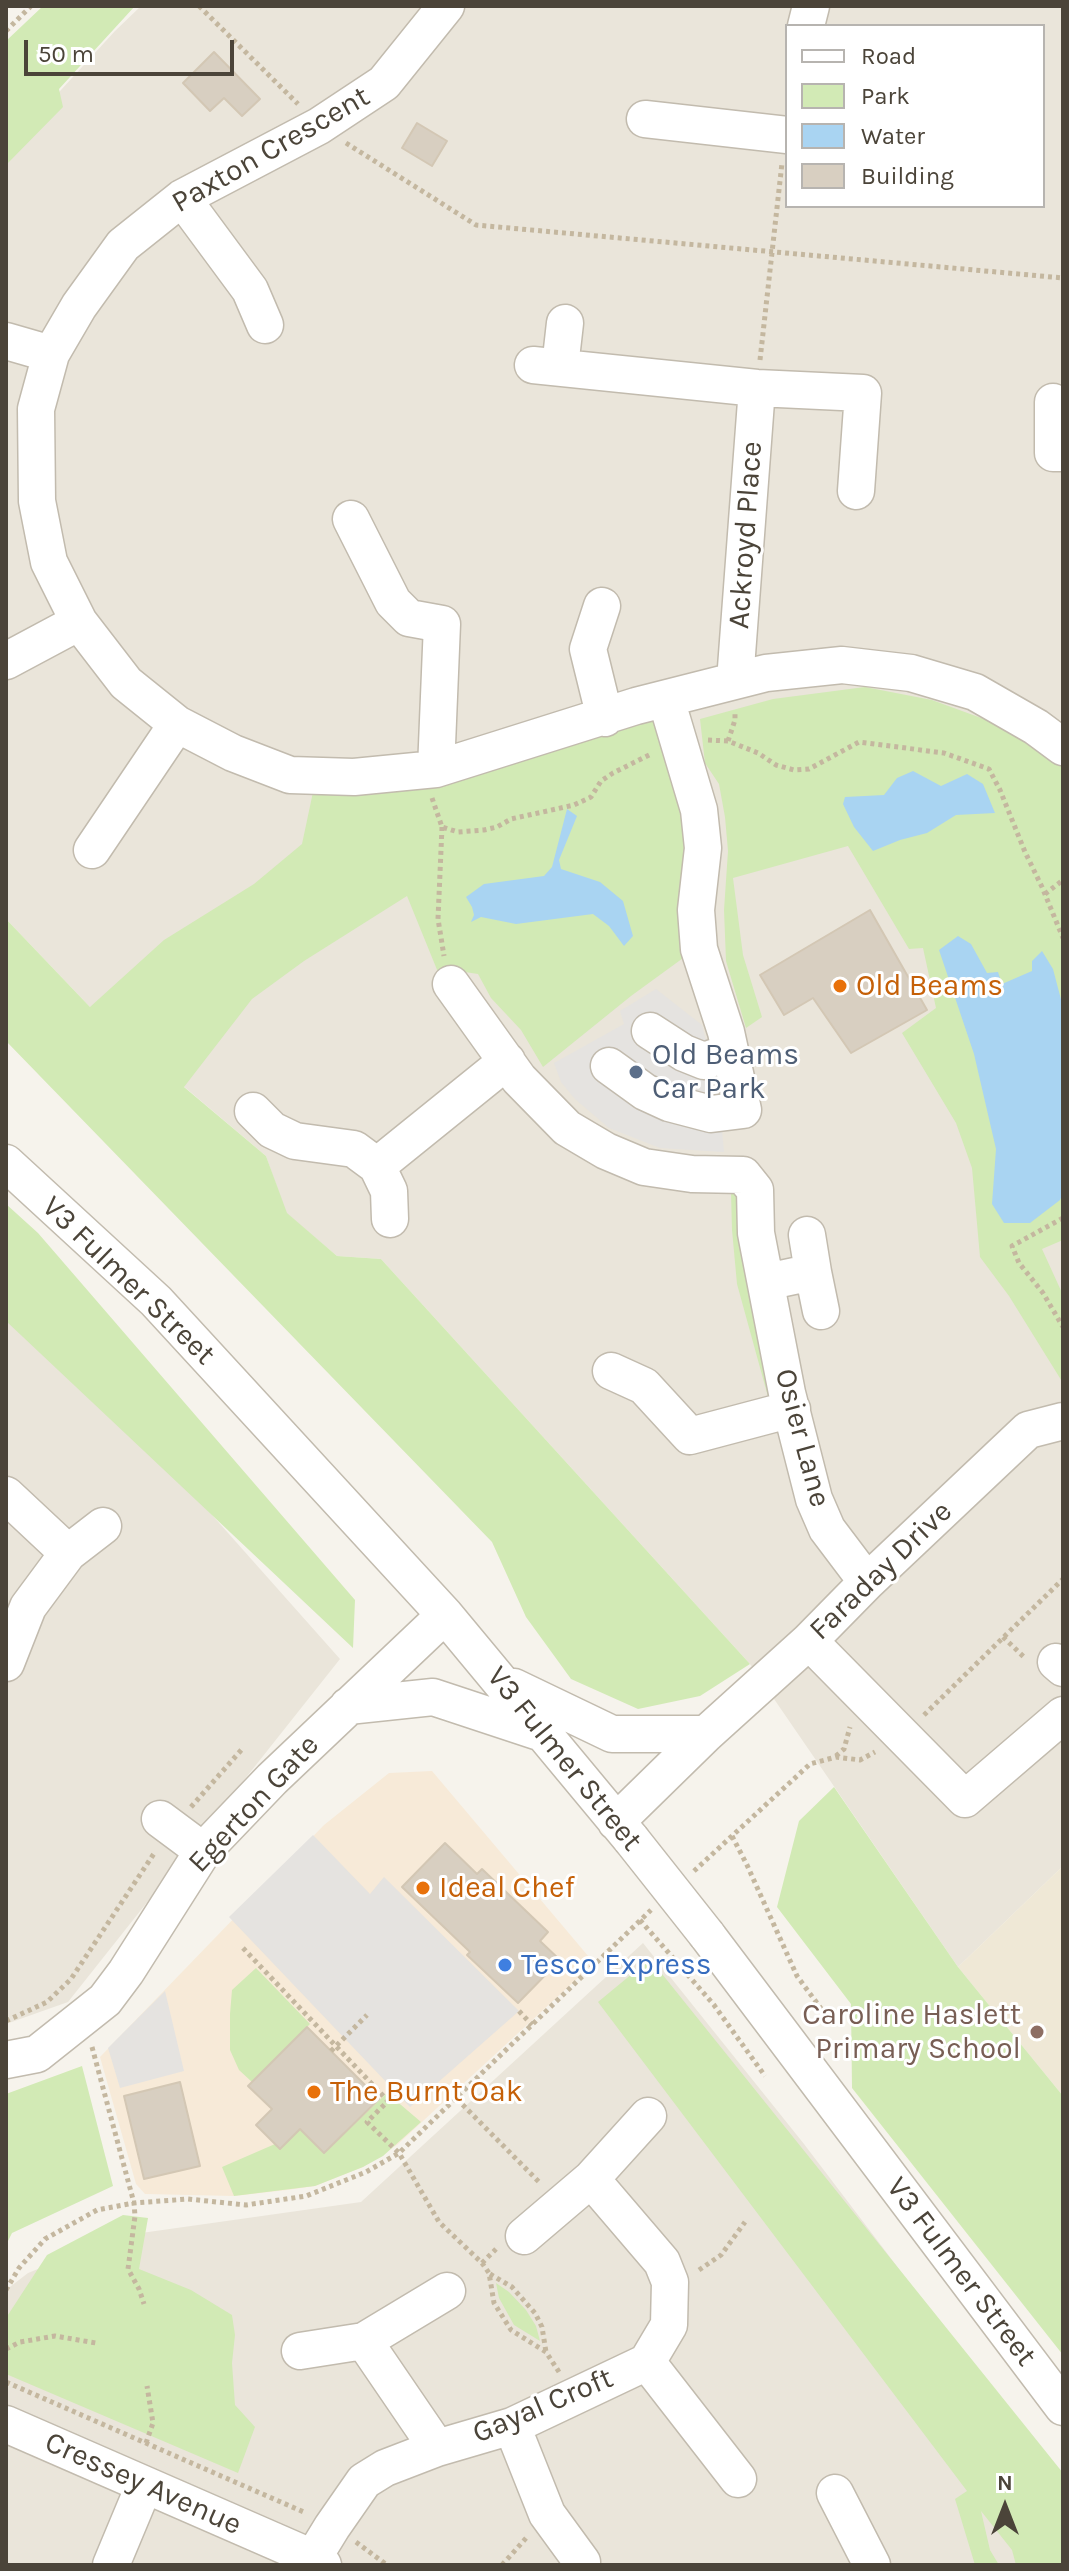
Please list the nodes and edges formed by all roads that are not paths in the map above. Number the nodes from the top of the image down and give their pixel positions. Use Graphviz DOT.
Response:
graph roads {
  1 [pos="439,8"];
  2 [pos="645,119"];
  3 [pos="785,130"];
  4 [pos="182,198"];
  5 [pos="565,323"];
  6 [pos="265,325"];
  7 [pos="6,341"];
  8 [pos="51,354"];
  9 [pos="757,388"];
  10 [pos="1053,402"];
  11 [pos="1056,463"];
  12 [pos="856,491"];
  13 [pos="22,502"];
  14 [pos="351,519"];
  15 [pos="602,606"];
  16 [pos="79,622"];
  17 [pos="6,661"];
  18 [pos="735,681"];
  19 [pos="666,699"];
  20 [pos="605,718"];
  21 [pos="177,724"];
  22 [pos="1063,747"];
  23 [pos="436,769"];
  24 [pos="96,829"];
  25 [pos="451,984"];
  26 [pos="650,1031"];
  27 [pos="730,1052"];
  28 [pos="507,1061"];
  29 [pos="609,1066"];
  30 [pos="253,1111"];
  31 [pos="6,1163"];
  32 [pos="377,1166"];
  33 [pos="390,1219"];
  34 [pos="807,1235"];
  35 [pos="813,1272"];
  36 [pos="766,1282"];
  37 [pos="821,1311"];
  38 [pos="611,1371"];
  39 [pos="792,1409"];
  40 [pos="1063,1421"];
  41 [pos="6,1495"];
  42 [pos="103,1526"];
  43 [pos="68,1553"];
  44 [pos="867,1582"];
  45 [pos="445,1615"];
  46 [pos="809,1641"];
  47 [pos="6,1663"];
  48 [pos="501,1681"];
  49 [pos="348,1706"];
  50 [pos="1063,1715"];
  51 [pos="545,1734"];
  52 [pos="706,1734"];
  53 [pos="166,1824"];
  54 [pos="623,1831"];
  55 [pos="203,1851"];
  56 [pos="6,2060"];
  57 [pos="648,2116"];
  58 [pos="591,2179"];
  59 [pos="524,2236"];
  60 [pos="447,2291"];
  61 [pos="364,2341"];
  62 [pos="300,2351"];
  63 [pos="647,2362"];
  64 [pos="1063,2407"];
  65 [pos="6,2424"];
  66 [pos="512,2426"];
  67 [pos="437,2448"];
  68 [pos="738,2479"];
  69 [pos="144,2486"];
  70 [pos="835,2493"];
  71 [pos="318,2562"];
  72 [pos="582,2562"];
  73 [pos="111,2565"];
  74 [pos="872,2565"];
  1 -- 4 [label="street, Paxton Crescent"];
  2 -- 3 [label="street"];
  4 -- 6 [label="street"];
  4 -- 8 [label="street, Paxton Crescent"];
  5 -- 9 [label="street"];
  7 -- 8 [label="street"];
  8 -- 13 [label="street, Paxton Crescent"];
  9 -- 12 [label="street"];
  9 -- 18 [label="street, Ackroyd Place"];
  10 -- 11 [label="street"];
  13 -- 16 [label="street, Paxton Crescent"];
  14 -- 23 [label="street"];
  15 -- 20 [label="street"];
  16 -- 17 [label="street"];
  16 -- 21 [label="street, Paxton Crescent"];
  18 -- 19 [label="street, Paxton Crescent"];
  18 -- 22 [label="street, Paxton Crescent"];
  19 -- 20 [label="street, Paxton Crescent"];
  19 -- 27 [label="street"];
  20 -- 23 [label="street, Paxton Crescent"];
  21 -- 23 [label="street, Paxton Crescent"];
  21 -- 24 [label="street"];
  25 -- 28 [label="street, Osier Lane"];
  26 -- 27 [label="street"];
  27 -- 29 [label="street"];
  28 -- 32 [label="street"];
  28 -- 36 [label="street, Osier Lane"];
  30 -- 32 [label="street"];
  31 -- 45 [label="street, V3 Fulmer Street"];
  32 -- 33 [label="street"];
  34 -- 35 [label="street"];
  35 -- 36 [label="street"];
  35 -- 37 [label="street"];
  36 -- 39 [label="street, Osier Lane"];
  38 -- 39 [label="street"];
  39 -- 44 [label="street, Osier Lane"];
  40 -- 44 [label="street, Faraday Drive"];
  41 -- 43 [label="street"];
  42 -- 43 [label="street"];
  43 -- 47 [label="street"];
  44 -- 46 [label="street, Faraday Drive"];
  45 -- 48 [label="street, V3 Fulmer Street"];
  45 -- 49 [label="street, Egerton Gate"];
  46 -- 50 [label="street"];
  46 -- 52 [label="street, Faraday Drive"];
  48 -- 51 [label="street, V3 Fulmer Street"];
  48 -- 52 [label="street"];
  49 -- 51 [label="street"];
  49 -- 55 [label="street, Egerton Gate"];
  51 -- 54 [label="street, V3 Fulmer Street"];
  52 -- 54 [label="street, Faraday Drive"];
  53 -- 55 [label="street"];
  54 -- 64 [label="street, V3 Fulmer Street, bridge"];
  55 -- 56 [label="street, Egerton Gate"];
  57 -- 58 [label="street"];
  58 -- 59 [label="street"];
  58 -- 63 [label="street, Gayal Croft"];
  60 -- 61 [label="street"];
  61 -- 62 [label="street"];
  61 -- 67 [label="street, Gayal Croft"];
  63 -- 66 [label="street, Gayal Croft"];
  63 -- 68 [label="street, Gayal Croft"];
  65 -- 69 [label="street, Cressey Avenue"];
  66 -- 67 [label="street, Gayal Croft"];
  66 -- 72 [label="street"];
  67 -- 71 [label="street, Gayal Croft"];
  69 -- 71 [label="street, Cressey Avenue"];
  69 -- 73 [label="street"];
  70 -- 74 [label="street"];
}
